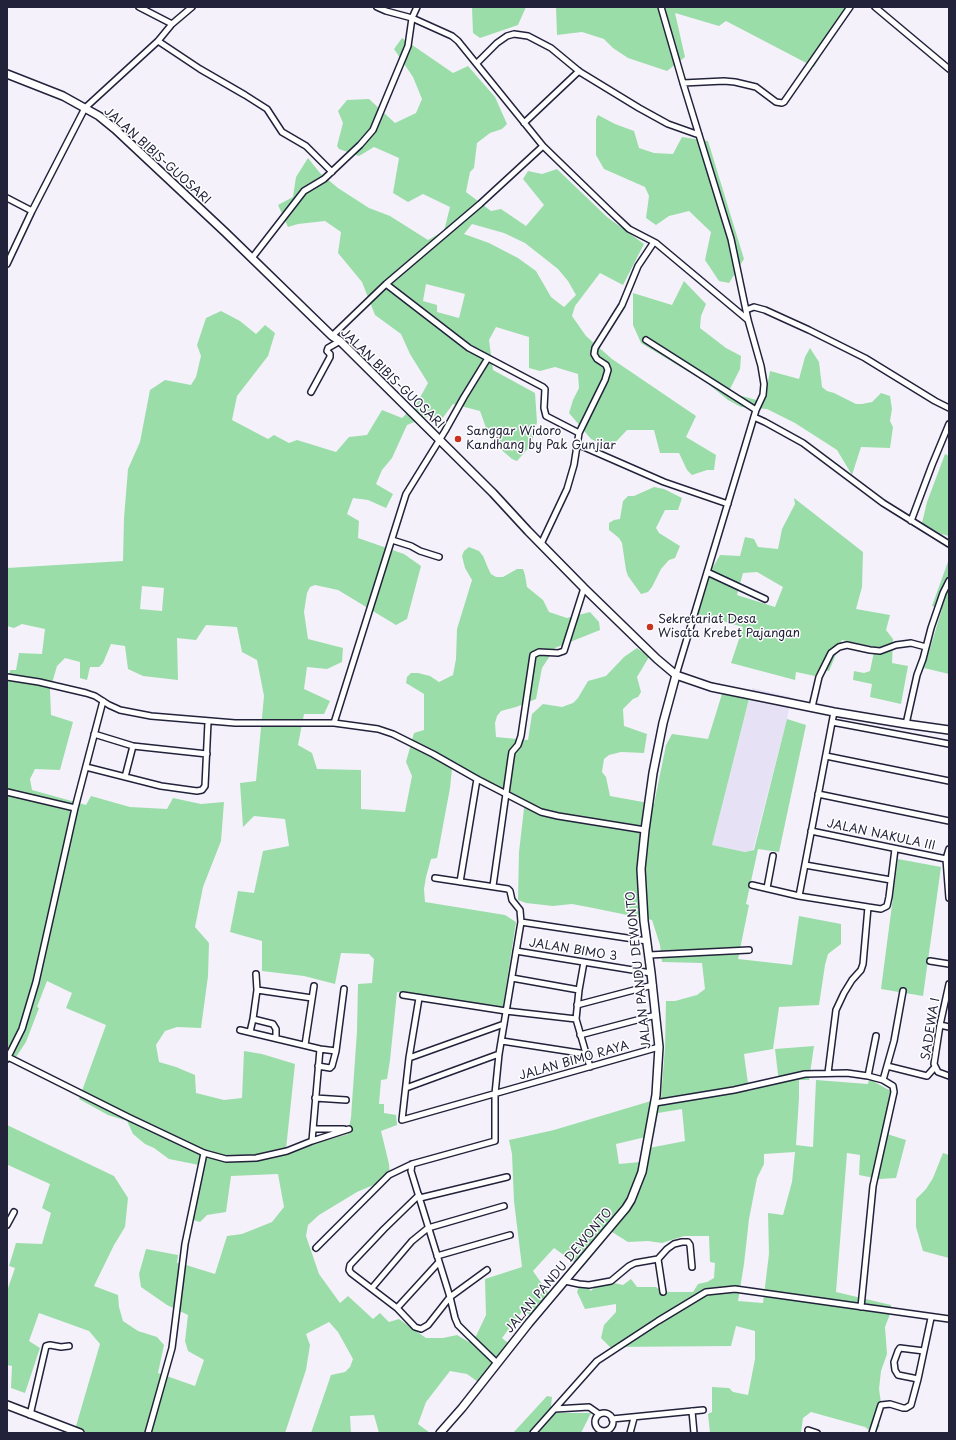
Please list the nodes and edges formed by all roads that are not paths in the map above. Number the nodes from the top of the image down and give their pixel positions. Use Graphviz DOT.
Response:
graph roads {
  1 [pos="139,7"];
  2 [pos="192,7"];
  3 [pos="377,7"];
  4 [pos="417,7"];
  5 [pos="661,7"];
  6 [pos="850,7"];
  7 [pos="875,7"];
  8 [pos="412,18"];
  9 [pos="172,24"];
  10 [pos="158,41"];
  11 [pos="477,63"];
  12 [pos="949,69"];
  13 [pos="579,71"];
  14 [pos="7,74"];
  15 [pos="683,83"];
  16 [pos="85,108"];
  17 [pos="524,123"];
  18 [pos="699,135"];
  19 [pos="543,146"];
  20 [pos="332,172"];
  21 [pos="7,198"];
  22 [pos="32,211"];
  23 [pos="654,242"];
  24 [pos="252,258"];
  25 [pos="7,264"];
  26 [pos="386,284"];
  27 [pos="746,310"];
  28 [pos="748,320"];
  29 [pos="332,336"];
  30 [pos="340,340"];
  31 [pos="646,340"];
  32 [pos="488,358"];
  33 [pos="311,392"];
  34 [pos="949,408"];
  35 [pos="756,410"];
  36 [pos="754,417"];
  37 [pos="949,424"];
  38 [pos="579,433"];
  39 [pos="439,441"];
  40 [pos="577,444"];
  41 [pos="728,504"];
  42 [pos="911,521"];
  43 [pos="392,540"];
  44 [pos="541,544"];
  45 [pos="949,544"];
  46 [pos="439,557"];
  47 [pos="707,572"];
  48 [pos="949,580"];
  49 [pos="584,588"];
  50 [pos="765,599"];
  51 [pos="926,647"];
  52 [pos="676,676"];
  53 [pos="7,677"];
  54 [pos="103,701"];
  55 [pos="812,707"];
  56 [pos="834,712"];
  57 [pos="208,722"];
  58 [pos="832,722"];
  59 [pos="334,723"];
  60 [pos="906,724"];
  61 [pos="949,730"];
  62 [pos="94,734"];
  63 [pos="949,744"];
  64 [pos="132,746"];
  65 [pos="207,754"];
  66 [pos="826,756"];
  67 [pos="86,767"];
  68 [pos="125,778"];
  69 [pos="477,779"];
  70 [pos="949,781"];
  71 [pos="7,792"];
  72 [pos="507,794"];
  73 [pos="818,794"];
  74 [pos="75,808"];
  75 [pos="949,821"];
  76 [pos="645,830"];
  77 [pos="811,831"];
  78 [pos="895,849"];
  79 [pos="949,849"];
  80 [pos="773,856"];
  81 [pos="946,859"];
  82 [pos="805,865"];
  83 [pos="435,878"];
  84 [pos="891,880"];
  85 [pos="460,882"];
  86 [pos="752,885"];
  87 [pos="493,886"];
  88 [pos="767,888"];
  89 [pos="799,896"];
  90 [pos="949,898"];
  91 [pos="868,907"];
  92 [pos="521,922"];
  93 [pos="647,941"];
  94 [pos="749,950"];
  95 [pos="516,951"];
  96 [pos="649,955"];
  97 [pos="584,962"];
  98 [pos="930,962"];
  99 [pos="949,964"];
  100 [pos="652,973"];
  101 [pos="256,974"];
  102 [pos="512,978"];
  103 [pos="949,984"];
  104 [pos="653,985"];
  105 [pos="314,986"];
  106 [pos="344,989"];
  107 [pos="257,990"];
  108 [pos="579,990"];
  109 [pos="903,991"];
  110 [pos="403,995"];
  111 [pos="312,998"];
  112 [pos="419,998"];
  113 [pos="577,1005"];
  114 [pos="506,1011"];
  115 [pos="656,1015"];
  116 [pos="253,1019"];
  117 [pos="576,1020"];
  118 [pos="504,1024"];
  119 [pos="940,1025"];
  120 [pos="949,1027"];
  121 [pos="240,1030"];
  122 [pos="250,1032"];
  123 [pos="580,1035"];
  124 [pos="876,1036"];
  125 [pos="276,1038"];
  126 [pos="502,1041"];
  127 [pos="305,1045"];
  128 [pos="659,1047"];
  129 [pos="320,1049"];
  130 [pos="336,1051"];
  131 [pos="499,1054"];
  132 [pos="586,1054"];
  133 [pos="8,1058"];
  134 [pos="409,1058"];
  135 [pos="318,1066"];
  136 [pos="887,1066"];
  137 [pos="590,1067"];
  138 [pos="935,1067"];
  139 [pos="828,1074"];
  140 [pos="868,1076"];
  141 [pos="949,1076"];
  142 [pos="883,1080"];
  143 [pos="406,1088"];
  144 [pos="495,1094"];
  145 [pos="315,1098"];
  146 [pos="346,1100"];
  147 [pos="655,1103"];
  148 [pos="313,1129"];
  149 [pos="312,1141"];
  150 [pos="204,1153"];
  151 [pos="412,1164"];
  152 [pos="508,1177"];
  153 [pos="419,1197"];
  154 [pos="504,1206"];
  155 [pos="14,1212"];
  156 [pos="7,1225"];
  157 [pos="428,1228"];
  158 [pos="510,1235"];
  159 [pos="316,1248"];
  160 [pos="437,1256"];
  161 [pos="658,1259"];
  162 [pos="439,1262"];
  163 [pos="692,1267"];
  164 [pos="487,1270"];
  165 [pos="565,1281"];
  166 [pos="372,1288"];
  167 [pos="663,1292"];
  168 [pos="450,1297"];
  169 [pos="861,1307"];
  170 [pos="397,1308"];
  171 [pos="931,1318"];
  172 [pos="949,1319"];
  173 [pos="69,1346"];
  174 [pos="924,1351"];
  175 [pos="497,1363"];
  176 [pos="918,1379"];
  177 [pos="7,1405"];
  178 [pos="555,1409"];
  179 [pos="692,1410"];
  180 [pos="703,1410"];
  181 [pos="599,1414"];
  182 [pos="30,1415"];
  183 [pos="634,1418"];
  184 [pos="612,1419"];
  185 [pos="602,1432"];
  186 [pos="80,1433"];
  187 [pos="148,1433"];
  188 [pos="440,1433"];
  189 [pos="533,1433"];
  190 [pos="630,1433"];
  191 [pos="694,1433"];
  192 [pos="872,1433"];
  1 -- 9 [label="street"];
  2 -- 9 [label="street"];
  3 -- 8 [label="street"];
  4 -- 8 [label="street"];
  5 -- 15 [label="street"];
  6 -- 15 [label="street"];
  7 -- 12 [label="street"];
  8 -- 11 [label="street"];
  8 -- 20 [label="street"];
  9 -- 10 [label="street"];
  10 -- 16 [label="street"];
  10 -- 20 [label="street"];
  11 -- 13 [label="street"];
  11 -- 17 [label="street"];
  13 -- 17 [label="street"];
  13 -- 18 [label="street"];
  14 -- 16 [label="street, JALAN BIBIS-GUOSARI"];
  15 -- 18 [label="street"];
  16 -- 22 [label="street"];
  16 -- 24 [label="street, JALAN BIBIS-GUOSARI"];
  17 -- 19 [label="street"];
  18 -- 27 [label="street"];
  19 -- 23 [label="street"];
  19 -- 26 [label="street"];
  20 -- 24 [label="street"];
  21 -- 22 [label="street"];
  22 -- 25 [label="street"];
  23 -- 28 [label="street"];
  23 -- 38 [label="street"];
  24 -- 29 [label="street, JALAN BIBIS-GUOSARI"];
  26 -- 29 [label="street"];
  26 -- 32 [label="street"];
  27 -- 28 [label="street"];
  27 -- 34 [label="street"];
  28 -- 35 [label="street"];
  29 -- 30 [label="street, JALAN BIBIS-GUOSARI"];
  30 -- 33 [label="street"];
  30 -- 39 [label="street, JALAN BIBIS-GUOSARI"];
  31 -- 35 [label="street"];
  32 -- 38 [label="street"];
  32 -- 39 [label="street"];
  35 -- 36 [label="street"];
  36 -- 41 [label="street"];
  36 -- 42 [label="street"];
  37 -- 42 [label="street"];
  38 -- 40 [label="street"];
  39 -- 43 [label="street"];
  39 -- 44 [label="street, JALAN BIBIS-GUOSARI"];
  40 -- 41 [label="street"];
  40 -- 44 [label="street"];
  41 -- 47 [label="street"];
  42 -- 45 [label="street"];
  43 -- 46 [label="street"];
  43 -- 59 [label="street"];
  44 -- 49 [label="street, JALAN BIBIS-GUOSARI"];
  47 -- 50 [label="street"];
  47 -- 52 [label="street"];
  48 -- 51 [label="street"];
  49 -- 52 [label="street, JALAN BIBIS-GUOSARI"];
  49 -- 72 [label="street"];
  51 -- 55 [label="street"];
  51 -- 60 [label="street"];
  52 -- 55 [label="street"];
  52 -- 76 [label="street, JALAN PANDU DEWONTO"];
  53 -- 54 [label="street"];
  54 -- 57 [label="street"];
  54 -- 62 [label="street"];
  55 -- 56 [label="street"];
  56 -- 58 [label="street"];
  56 -- 60 [label="street"];
  57 -- 59 [label="street"];
  57 -- 65 [label="street"];
  58 -- 63 [label="street"];
  58 -- 66 [label="street"];
  59 -- 69 [label="street"];
  60 -- 61 [label="street"];
  62 -- 64 [label="street"];
  62 -- 67 [label="street"];
  64 -- 65 [label="street"];
  64 -- 68 [label="street"];
  65 -- 68 [label="street"];
  66 -- 70 [label="street"];
  66 -- 73 [label="street"];
  67 -- 68 [label="street"];
  67 -- 74 [label="street"];
  69 -- 72 [label="street"];
  69 -- 85 [label="street"];
  71 -- 74 [label="street"];
  72 -- 76 [label="street"];
  72 -- 87 [label="street"];
  73 -- 75 [label="street"];
  73 -- 77 [label="street"];
  74 -- 133 [label="street"];
  76 -- 93 [label="street, JALAN PANDU DEWONTO"];
  77 -- 78 [label="street, JALAN NAKULA III"];
  77 -- 82 [label="street"];
  78 -- 81 [label="street, JALAN NAKULA III"];
  78 -- 84 [label="street"];
  79 -- 81 [label="street"];
  80 -- 88 [label="street"];
  81 -- 90 [label="street"];
  82 -- 84 [label="street"];
  82 -- 89 [label="street"];
  83 -- 85 [label="street"];
  84 -- 91 [label="street"];
  85 -- 87 [label="street"];
  86 -- 88 [label="street"];
  87 -- 92 [label="street"];
  88 -- 89 [label="street"];
  89 -- 91 [label="street"];
  91 -- 139 [label="street"];
  92 -- 93 [label="street"];
  92 -- 95 [label="street"];
  93 -- 96 [label="street, JALAN PANDU DEWONTO"];
  94 -- 96 [label="street"];
  95 -- 97 [label="street, JALAN BIMO 3"];
  95 -- 102 [label="street"];
  96 -- 100 [label="street, JALAN PANDU DEWONTO"];
  97 -- 100 [label="street, JALAN BIMO 3"];
  97 -- 108 [label="street"];
  98 -- 99 [label="street"];
  100 -- 104 [label="street, JALAN PANDU DEWONTO"];
  101 -- 107 [label="street"];
  102 -- 108 [label="street"];
  102 -- 114 [label="street"];
  103 -- 119 [label="street, SADEWA I"];
  104 -- 113 [label="street"];
  104 -- 115 [label="street, JALAN PANDU DEWONTO"];
  105 -- 111 [label="street"];
  106 -- 130 [label="street"];
  107 -- 111 [label="street"];
  107 -- 116 [label="street"];
  108 -- 113 [label="street"];
  109 -- 136 [label="street"];
  110 -- 112 [label="street"];
  111 -- 127 [label="street"];
  112 -- 114 [label="street"];
  112 -- 134 [label="street"];
  113 -- 117 [label="street"];
  114 -- 117 [label="street"];
  114 -- 118 [label="street"];
  115 -- 123 [label="street"];
  115 -- 128 [label="street, JALAN PANDU DEWONTO"];
  116 -- 122 [label="street"];
  116 -- 125 [label="street"];
  117 -- 123 [label="street"];
  118 -- 126 [label="street"];
  118 -- 134 [label="street"];
  119 -- 120 [label="street"];
  119 -- 138 [label="street, SADEWA I"];
  121 -- 122 [label="street"];
  122 -- 125 [label="street"];
  123 -- 132 [label="street"];
  124 -- 140 [label="street"];
  125 -- 127 [label="street"];
  126 -- 131 [label="street"];
  126 -- 132 [label="street"];
  127 -- 129 [label="street"];
  128 -- 137 [label="street, JALAN BIMO RAYA"];
  128 -- 147 [label="street, JALAN PANDU DEWONTO"];
  129 -- 130 [label="street"];
  129 -- 135 [label="street"];
  130 -- 135 [label="street"];
  131 -- 143 [label="street"];
  131 -- 144 [label="street"];
  132 -- 137 [label="street"];
  133 -- 150 [label="street"];
  134 -- 143 [label="street"];
  135 -- 145 [label="street"];
  136 -- 138 [label="street"];
  136 -- 142 [label="street"];
  137 -- 144 [label="street, JALAN BIMO RAYA"];
  138 -- 141 [label="street, SADEWA I"];
  139 -- 140 [label="street"];
  139 -- 147 [label="street"];
  140 -- 142 [label="street"];
  142 -- 169 [label="street"];
  143 -- 144 [label="street, JALAN BIMO RAYA"];
  144 -- 151 [label="street"];
  145 -- 146 [label="street"];
  145 -- 148 [label="street"];
  147 -- 165 [label="street, JALAN PANDU DEWONTO"];
  148 -- 149 [label="street"];
  148 -- 149 [label="street"];
  149 -- 150 [label="street"];
  150 -- 187 [label="street"];
  151 -- 153 [label="street"];
  151 -- 159 [label="street"];
  152 -- 153 [label="street"];
  153 -- 157 [label="street"];
  153 -- 166 [label="street"];
  154 -- 157 [label="street"];
  155 -- 156 [label="street"];
  157 -- 160 [label="street"];
  157 -- 166 [label="street"];
  158 -- 160 [label="street"];
  160 -- 162 [label="street"];
  161 -- 163 [label="street"];
  161 -- 165 [label="street"];
  161 -- 167 [label="street"];
  162 -- 168 [label="street"];
  162 -- 170 [label="street"];
  164 -- 168 [label="street"];
  165 -- 175 [label="street, JALAN PANDU DEWONTO"];
  166 -- 170 [label="street"];
  168 -- 170 [label="street"];
  168 -- 175 [label="street"];
  169 -- 171 [label="street"];
  169 -- 178 [label="street"];
  171 -- 172 [label="street"];
  171 -- 174 [label="street"];
  173 -- 182 [label="street"];
  174 -- 176 [label="street"];
  174 -- 176 [label="street"];
  175 -- 188 [label="street, JALAN PANDU DEWONTO"];
  176 -- 192 [label="street"];
  177 -- 182 [label="street"];
  178 -- 181 [label="street"];
  178 -- 189 [label="street"];
  179 -- 180 [label="street"];
  179 -- 183 [label="street"];
  179 -- 191 [label="street"];
  181 -- 184 [label="street"];
  181 -- 185 [label="street"];
  182 -- 186 [label="street"];
  183 -- 184 [label="street"];
  183 -- 190 [label="street"];
  184 -- 185 [label="street"];
}
